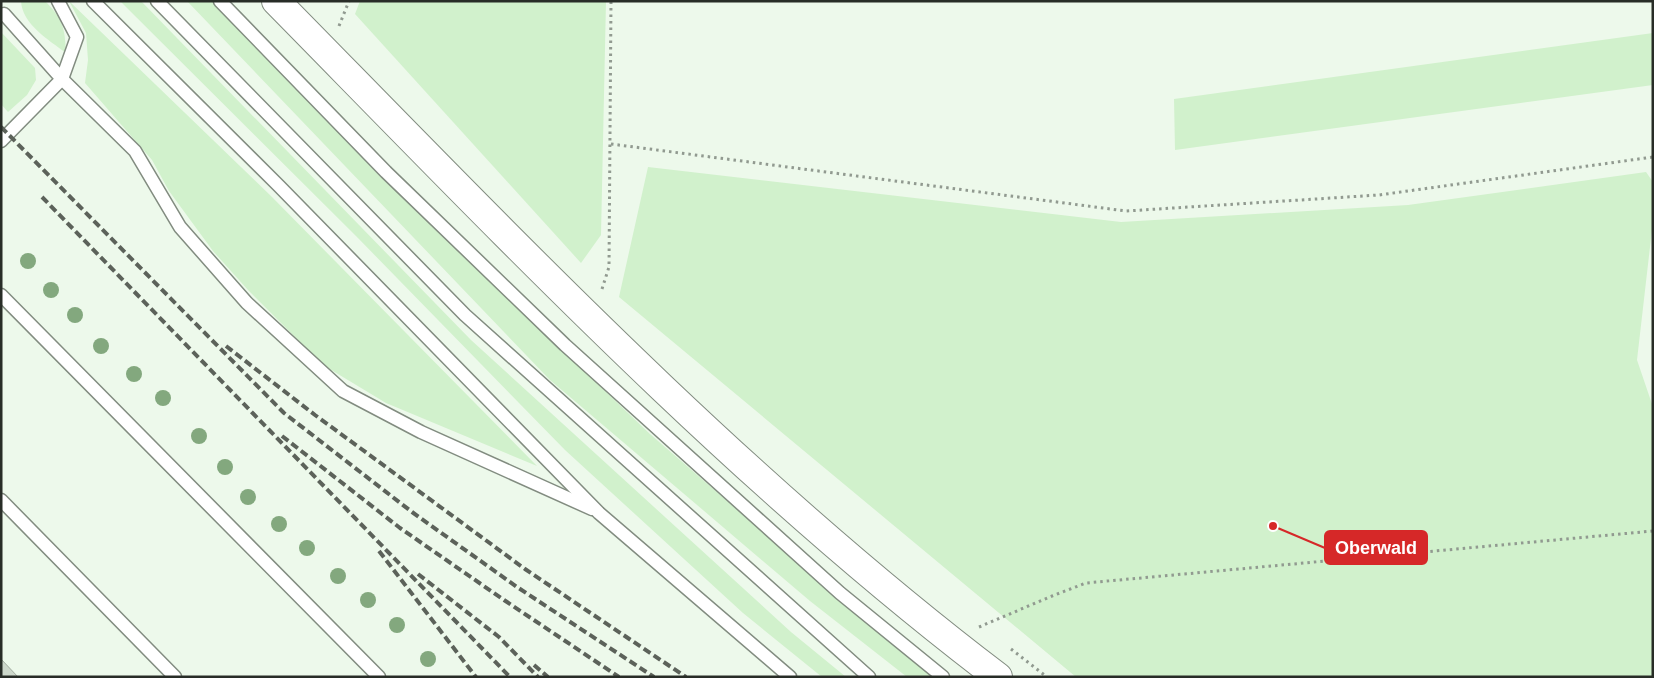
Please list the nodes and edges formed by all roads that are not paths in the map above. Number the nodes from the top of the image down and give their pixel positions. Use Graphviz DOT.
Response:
graph roads {
  1 [pos="58,1"];
  2 [pos="93,1"];
  3 [pos="157,1"];
  4 [pos="220,1"];
  5 [pos="276,1"];
  6 [pos="1,15"];
  7 [pos="62,79"];
  8 [pos="1,141"];
  9 [pos="1,295"];
  10 [pos="1,500"];
  11 [pos="599,512"];
  12 [pos="175,677"];
  13 [pos="379,677"];
  14 [pos="790,677"];
  15 [pos="869,677"];
  16 [pos="943,677"];
  17 [pos="998,677"];
  1 -- 7 [label="lane"];
  2 -- 11 [label="lane"];
  3 -- 15 [label="lane"];
  4 -- 16 [label="lane"];
  5 -- 17 [label="street"];
  6 -- 7 [label="lane"];
  7 -- 8 [label="lane"];
  7 -- 11 [label="lane"];
  9 -- 13 [label="lane"];
  10 -- 12 [label="lane"];
  11 -- 14 [label="lane"];
}
